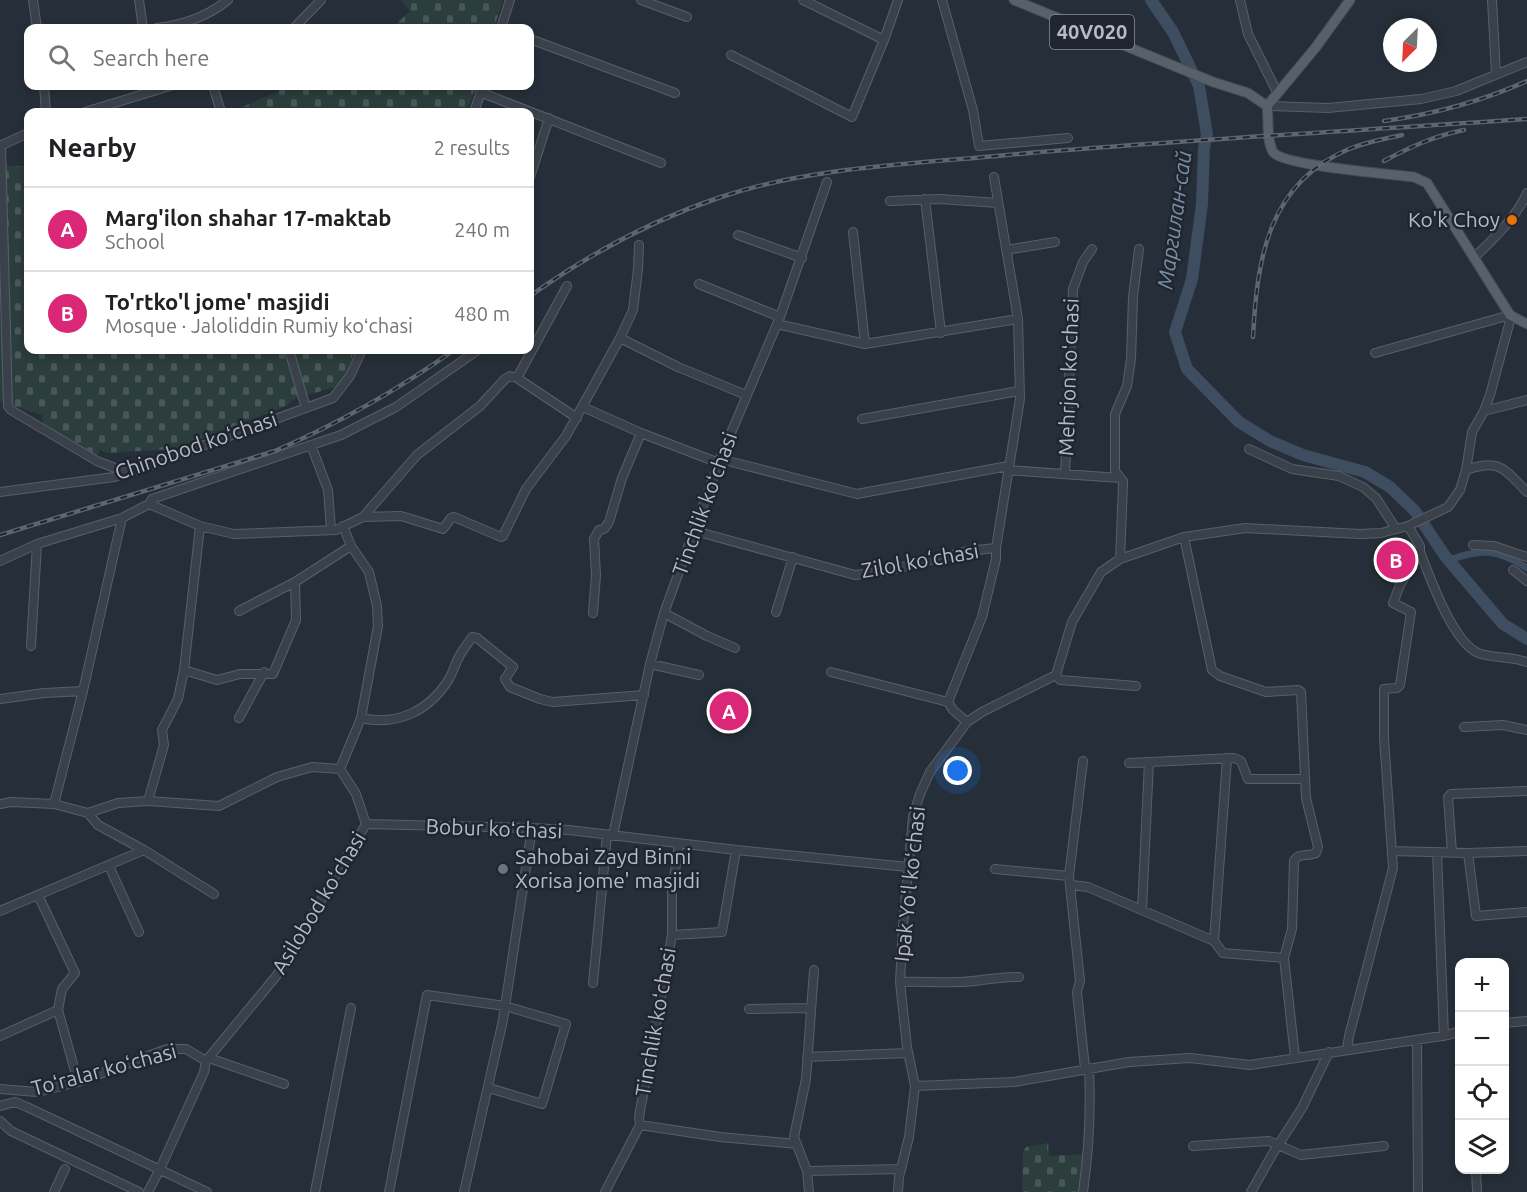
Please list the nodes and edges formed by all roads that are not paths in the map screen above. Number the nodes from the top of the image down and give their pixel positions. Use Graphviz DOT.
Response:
graph roads {
  1 [pos="33,0"];
  2 [pos="139,0"];
  3 [pos="228,0"];
  4 [pos="321,0"];
  5 [pos="510,0"];
  6 [pos="641,0"];
  7 [pos="803,0"];
  8 [pos="898,0"];
  9 [pos="942,0"];
  10 [pos="1014,0"];
  11 [pos="1240,0"];
  12 [pos="1350,0"];
  13 [pos="1492,0"];
  14 [pos="687,17"];
  15 [pos="36,24"];
  16 [pos="142,24"];
  17 [pos="179,24"];
  18 [pos="298,24"];
  19 [pos="503,24"];
  20 [pos="534,40"];
  21 [pos="884,40"];
  22 [pos="731,55"];
  23 [pos="1527,62"];
  24 [pos="1496,74"];
  25 [pos="44,90"];
  26 [pos="146,90"];
  27 [pos="214,90"];
  28 [pos="482,90"];
  29 [pos="484,90"];
  30 [pos="1277,92"];
  31 [pos="675,93"];
  32 [pos="1267,106"];
  33 [pos="46,108"];
  34 [pos="96,108"];
  35 [pos="220,108"];
  36 [pos="475,108"];
  37 [pos="526,108"];
  38 [pos="534,112"];
  39 [pos="549,118"];
  40 [pos="24,135"];
  41 [pos="1068,138"];
  42 [pos="1,146"];
  43 [pos="661,163"];
  44 [pos="534,165"];
  45 [pos="994,177"];
  46 [pos="827,182"];
  47 [pos="1527,193"];
  48 [pos="925,199"];
  49 [pos="890,201"];
  50 [pos="998,203"];
  51 [pos="853,232"];
  52 [pos="738,235"];
  53 [pos="1055,242"];
  54 [pos="639,245"];
  55 [pos="1092,249"];
  56 [pos="1139,249"];
  57 [pos="1006,250"];
  58 [pos="802,258"];
  59 [pos="1474,258"];
  60 [pos="699,284"];
  61 [pos="567,286"];
  62 [pos="1510,316"];
  63 [pos="1018,319"];
  64 [pos="778,320"];
  65 [pos="1527,324"];
  66 [pos="941,333"];
  67 [pos="620,338"];
  68 [pos="866,344"];
  69 [pos="534,347"];
  70 [pos="1375,353"];
  71 [pos="290,354"];
  72 [pos="360,354"];
  73 [pos="472,354"];
  74 [pos="530,354"];
  75 [pos="517,378"];
  76 [pos="1019,391"];
  77 [pos="746,395"];
  78 [pos="1527,400"];
  79 [pos="583,407"];
  80 [pos="306,408"];
  81 [pos="1484,411"];
  82 [pos="578,418"];
  83 [pos="862,419"];
  84 [pos="641,433"];
  85 [pos="311,445"];
  86 [pos="1249,449"];
  87 [pos="719,461"];
  88 [pos="1007,468"];
  89 [pos="1466,470"];
  90 [pos="128,473"];
  91 [pos="1065,474"];
  92 [pos="1120,478"];
  93 [pos="0,492"];
  94 [pos="1527,492"];
  95 [pos="149,504"];
  96 [pos="363,517"];
  97 [pos="122,518"];
  98 [pos="200,526"];
  99 [pos="343,526"];
  100 [pos="1408,526"];
  101 [pos="1396,529"];
  102 [pos="331,530"];
  103 [pos="695,531"];
  104 [pos="1184,537"];
  105 [pos="37,544"];
  106 [pos="1473,545"];
  107 [pos="351,546"];
  108 [pos="996,548"];
  109 [pos="1420,552"];
  110 [pos="793,557"];
  111 [pos="1527,557"];
  112 [pos="1120,559"];
  113 [pos="0,561"];
  114 [pos="1513,570"];
  115 [pos="1527,581"];
  116 [pos="295,582"];
  117 [pos="238,611"];
  118 [pos="776,612"];
  119 [pos="593,613"];
  120 [pos="664,613"];
  121 [pos="32,646"];
  122 [pos="735,648"];
  123 [pos="1527,662"];
  124 [pos="650,664"];
  125 [pos="184,670"];
  126 [pos="264,672"];
  127 [pos="831,672"];
  128 [pos="699,675"];
  129 [pos="1056,675"];
  130 [pos="1136,686"];
  131 [pos="84,690"];
  132 [pos="644,695"];
  133 [pos="0,699"];
  134 [pos="948,702"];
  135 [pos="239,718"];
  136 [pos="361,718"];
  137 [pos="966,722"];
  138 [pos="1464,727"];
  139 [pos="1527,730"];
  140 [pos="1227,759"];
  141 [pos="1083,761"];
  142 [pos="1149,762"];
  143 [pos="1129,763"];
  144 [pos="340,769"];
  145 [pos="1305,779"];
  146 [pos="1527,791"];
  147 [pos="148,801"];
  148 [pos="0,804"];
  149 [pos="54,804"];
  150 [pos="88,813"];
  151 [pos="366,824"];
  152 [pos="532,828"];
  153 [pos="610,835"];
  154 [pos="679,844"];
  155 [pos="144,850"];
  156 [pos="736,850"];
  157 [pos="1393,851"];
  158 [pos="1527,851"];
  159 [pos="1437,852"];
  160 [pos="1452,853"];
  161 [pos="1468,853"];
  162 [pos="109,866"];
  163 [pos="908,867"];
  164 [pos="995,868"];
  165 [pos="1070,876"];
  166 [pos="1072,885"];
  167 [pos="214,894"];
  168 [pos="38,895"];
  169 [pos="1142,910"];
  170 [pos="0,911"];
  171 [pos="1527,912"];
  172 [pos="139,932"];
  173 [pos="672,935"];
  174 [pos="1214,941"];
  175 [pos="1284,958"];
  176 [pos="814,970"];
  177 [pos="1019,977"];
  178 [pos="900,981"];
  179 [pos="593,983"];
  180 [pos="505,1006"];
  181 [pos="351,1008"];
  182 [pos="810,1008"];
  183 [pos="749,1009"];
  184 [pos="58,1010"];
  185 [pos="1527,1020"];
  186 [pos="1509,1022"];
  187 [pos="1455,1033"];
  188 [pos="0,1036"];
  189 [pos="1444,1036"];
  190 [pos="1417,1040"];
  191 [pos="1347,1049"];
  192 [pos="1329,1052"];
  193 [pos="908,1053"];
  194 [pos="807,1057"];
  195 [pos="1295,1057"];
  196 [pos="207,1059"];
  197 [pos="1087,1068"];
  198 [pos="78,1082"];
  199 [pos="284,1084"];
  200 [pos="915,1086"];
  201 [pos="489,1088"];
  202 [pos="0,1089"];
  203 [pos="0,1106"];
  204 [pos="0,1121"];
  205 [pos="640,1125"];
  206 [pos="797,1144"];
  207 [pos="1279,1145"];
  208 [pos="1193,1146"];
  209 [pos="1384,1146"];
  210 [pos="65,1168"];
  211 [pos="160,1169"];
  212 [pos="901,1169"];
  213 [pos="807,1171"];
  214 [pos="1476,1174"];
  215 [pos="54,1192"];
  216 [pos="139,1192"];
  217 [pos="148,1192"];
  218 [pos="207,1192"];
  219 [pos="315,1192"];
  220 [pos="389,1192"];
  221 [pos="464,1192"];
  222 [pos="605,1192"];
  223 [pos="809,1192"];
  224 [pos="898,1192"];
  225 [pos="1083,1192"];
  226 [pos="1251,1192"];
  227 [pos="1418,1192"];
  228 [pos="1477,1192"];
  1 -- 15 [label="street"];
  2 -- 16 [label="street"];
  3 -- 17 [label="street"];
  4 -- 18 [label="street"];
  5 -- 19 [label="street"];
  6 -- 14 [label="street"];
  7 -- 21 [label="street"];
  8 -- 21 [label="street"];
  9 -- 41 [label="street"];
  10 -- 32 [label="main road, 40V020"];
  11 -- 30 [label="street"];
  12 -- 30 [label="main road"];
  13 -- 24 [label="street"];
  20 -- 31 [label="street"];
  21 -- 22 [label="street"];
  23 -- 24 [label="street"];
  24 -- 32 [label="street"];
  25 -- 33 [label="street"];
  26 -- 34 [label="street"];
  27 -- 35 [label="street"];
  28 -- 36 [label="street"];
  29 -- 37 [label="street"];
  30 -- 32 [label="main road"];
  32 -- 59 [label="main road"];
  38 -- 39 [label="street"];
  39 -- 43 [label="street"];
  39 -- 44 [label="street"];
  40 -- 42 [label="street"];
  42 -- 90 [label="street"];
  45 -- 50 [label="street, Zilol ko‘chasi"];
  46 -- 58 [label="street, Tinchlik koʻchasi"];
  47 -- 59 [label="street"];
  48 -- 49 [label="street"];
  48 -- 50 [label="street"];
  48 -- 66 [label="street"];
  50 -- 57 [label="street, Zilol ko‘chasi"];
  51 -- 68 [label="street"];
  52 -- 58 [label="street"];
  53 -- 57 [label="street"];
  54 -- 67 [label="street"];
  55 -- 91 [label="street, Mehrjon koʻchasi"];
  56 -- 92 [label="street"];
  57 -- 63 [label="street, Zilol ko‘chasi"];
  58 -- 64 [label="street, Tinchlik koʻchasi"];
  59 -- 62 [label="main road"];
  60 -- 64 [label="street"];
  61 -- 69 [label="street"];
  62 -- 65 [label="main road"];
  62 -- 70 [label="street"];
  62 -- 81 [label="street"];
  63 -- 66 [label="street"];
  63 -- 76 [label="street, Zilol ko‘chasi"];
  64 -- 68 [label="street"];
  64 -- 77 [label="street, Tinchlik koʻchasi"];
  66 -- 68 [label="street"];
  67 -- 77 [label="street"];
  67 -- 79 [label="street"];
  71 -- 80 [label="street"];
  72 -- 80 [label="street, Chinobod koʻchasi"];
  73 -- 85 [label="street"];
  74 -- 75 [label="street"];
  75 -- 82 [label="street"];
  75 -- 96 [label="street"];
  76 -- 83 [label="street"];
  76 -- 88 [label="street, Zilol ko‘chasi"];
  77 -- 87 [label="street, Tinchlik koʻchasi"];
  78 -- 81 [label="street"];
  79 -- 82 [label="street"];
  79 -- 84 [label="street"];
  80 -- 90 [label="street, Chinobod koʻchasi"];
  81 -- 89 [label="street"];
  82 -- 96 [label="street"];
  84 -- 87 [label="street"];
  84 -- 119 [label="street"];
  85 -- 95 [label="street"];
  85 -- 102 [label="street"];
  86 -- 101 [label="street"];
  87 -- 88 [label="street"];
  87 -- 103 [label="street, Tinchlik koʻchasi"];
  88 -- 91 [label="street, Mehrjon koʻchasi"];
  88 -- 108 [label="street, Zilol ko‘chasi"];
  89 -- 94 [label="street"];
  89 -- 100 [label="street"];
  90 -- 93 [label="street, Chinobod koʻchasi"];
  91 -- 92 [label="street, Mehrjon koʻchasi"];
  92 -- 112 [label="street"];
  95 -- 97 [label="street"];
  95 -- 98 [label="street"];
  96 -- 99 [label="street"];
  97 -- 105 [label="street"];
  97 -- 131 [label="street"];
  98 -- 102 [label="street"];
  98 -- 125 [label="street"];
  99 -- 102 [label="street"];
  99 -- 107 [label="street"];
  100 -- 101 [label="street"];
  100 -- 109 [label="street"];
  101 -- 104 [label="street"];
  103 -- 110 [label="street, Zilol ko‘chasi"];
  103 -- 120 [label="street, Tinchlik koʻchasi"];
  104 -- 112 [label="street"];
  104 -- 145 [label="street"];
  105 -- 113 [label="street"];
  105 -- 121 [label="street"];
  106 -- 111 [label="street"];
  107 -- 116 [label="street"];
  107 -- 136 [label="street"];
  108 -- 110 [label="street, Zilol ko‘chasi"];
  108 -- 134 [label="street"];
  109 -- 123 [label="street"];
  109 -- 157 [label="street"];
  110 -- 118 [label="street"];
  112 -- 129 [label="street"];
  114 -- 115 [label="street"];
  116 -- 117 [label="street"];
  116 -- 126 [label="street"];
  120 -- 122 [label="street"];
  120 -- 124 [label="street, Tinchlik koʻchasi"];
  124 -- 128 [label="street"];
  124 -- 132 [label="street, Tinchlik koʻchasi"];
  125 -- 126 [label="street"];
  125 -- 147 [label="street"];
  126 -- 135 [label="street"];
  127 -- 134 [label="street"];
  129 -- 130 [label="street"];
  129 -- 137 [label="street, Ipak Yoʻl koʻchasi"];
  131 -- 133 [label="street"];
  131 -- 149 [label="street"];
  132 -- 136 [label="street"];
  132 -- 153 [label="street, Tinchlik koʻchasi"];
  134 -- 137 [label="street"];
  136 -- 144 [label="street"];
  137 -- 163 [label="street, Ipak Yoʻl koʻchasi"];
  138 -- 139 [label="street"];
  140 -- 142 [label="street"];
  140 -- 145 [label="street"];
  140 -- 174 [label="street"];
  141 -- 165 [label="street"];
  142 -- 143 [label="street"];
  142 -- 169 [label="street"];
  144 -- 147 [label="street"];
  144 -- 151 [label="street, Asilobod koʻchasi"];
  145 -- 175 [label="street"];
  146 -- 160 [label="street"];
  147 -- 150 [label="street"];
  148 -- 149 [label="street"];
  149 -- 150 [label="street"];
  150 -- 155 [label="street"];
  151 -- 152 [label="street, Bobur koʻchasi"];
  151 -- 196 [label="street, Asilobod koʻchasi"];
  152 -- 153 [label="street, Bobur koʻchasi"];
  152 -- 180 [label="street"];
  153 -- 154 [label="street, Bobur koʻchasi"];
  153 -- 179 [label="street, Tinchlik koʻchasi"];
  154 -- 156 [label="street, Bobur koʻchasi"];
  154 -- 173 [label="street, Tinchlik koʻchasi"];
  155 -- 162 [label="street"];
  155 -- 167 [label="street"];
  156 -- 163 [label="street, Bobur koʻchasi"];
  156 -- 173 [label="street"];
  157 -- 159 [label="street"];
  157 -- 191 [label="street"];
  158 -- 161 [label="street"];
  159 -- 160 [label="street"];
  159 -- 189 [label="street"];
  160 -- 161 [label="street"];
  161 -- 171 [label="street"];
  162 -- 168 [label="street"];
  162 -- 172 [label="street"];
  163 -- 178 [label="street, Ipak Yoʻl koʻchasi"];
  164 -- 165 [label="street"];
  165 -- 166 [label="street"];
  166 -- 169 [label="street"];
  166 -- 197 [label="street"];
  168 -- 170 [label="street"];
  168 -- 184 [label="street"];
  169 -- 174 [label="street"];
  173 -- 205 [label="street, Tinchlik koʻchasi"];
  174 -- 175 [label="street"];
  175 -- 195 [label="street"];
  176 -- 182 [label="street"];
  177 -- 178 [label="street"];
  178 -- 193 [label="street, Ipak Yoʻl koʻchasi"];
  180 -- 201 [label="street"];
  180 -- 201 [label="street"];
  180 -- 220 [label="street"];
  181 -- 219 [label="street"];
  182 -- 183 [label="street"];
  182 -- 194 [label="street"];
  184 -- 188 [label="street"];
  184 -- 198 [label="street"];
  185 -- 186 [label="street"];
  187 -- 189 [label="street"];
  189 -- 190 [label="street"];
  190 -- 191 [label="street"];
  190 -- 227 [label="street"];
  191 -- 192 [label="street"];
  192 -- 195 [label="street"];
  192 -- 207 [label="street"];
  193 -- 194 [label="street"];
  193 -- 200 [label="street, Ipak Yoʻl koʻchasi"];
  194 -- 206 [label="street"];
  195 -- 197 [label="street"];
  196 -- 198 [label="street, Toʻralar koʻchasi"];
  196 -- 199 [label="street, Toʻralar koʻchasi"];
  196 -- 211 [label="street, Asilobod koʻchasi"];
  197 -- 200 [label="street"];
  197 -- 225 [label="street"];
  198 -- 202 [label="street, Toʻralar koʻchasi"];
  200 -- 212 [label="street, Ipak Yoʻl koʻchasi"];
  201 -- 221 [label="street"];
  203 -- 211 [label="street"];
  204 -- 216 [label="street"];
  205 -- 206 [label="street"];
  205 -- 222 [label="street, Tinchlik koʻchasi"];
  206 -- 213 [label="street"];
  207 -- 208 [label="street"];
  207 -- 209 [label="street"];
  207 -- 226 [label="street"];
  210 -- 215 [label="street"];
  211 -- 217 [label="street, Asilobod koʻchasi"];
  211 -- 218 [label="street"];
  212 -- 213 [label="street"];
  212 -- 224 [label="street, Ipak Yoʻl koʻchasi"];
  213 -- 223 [label="street"];
  214 -- 228 [label="street"];
}
